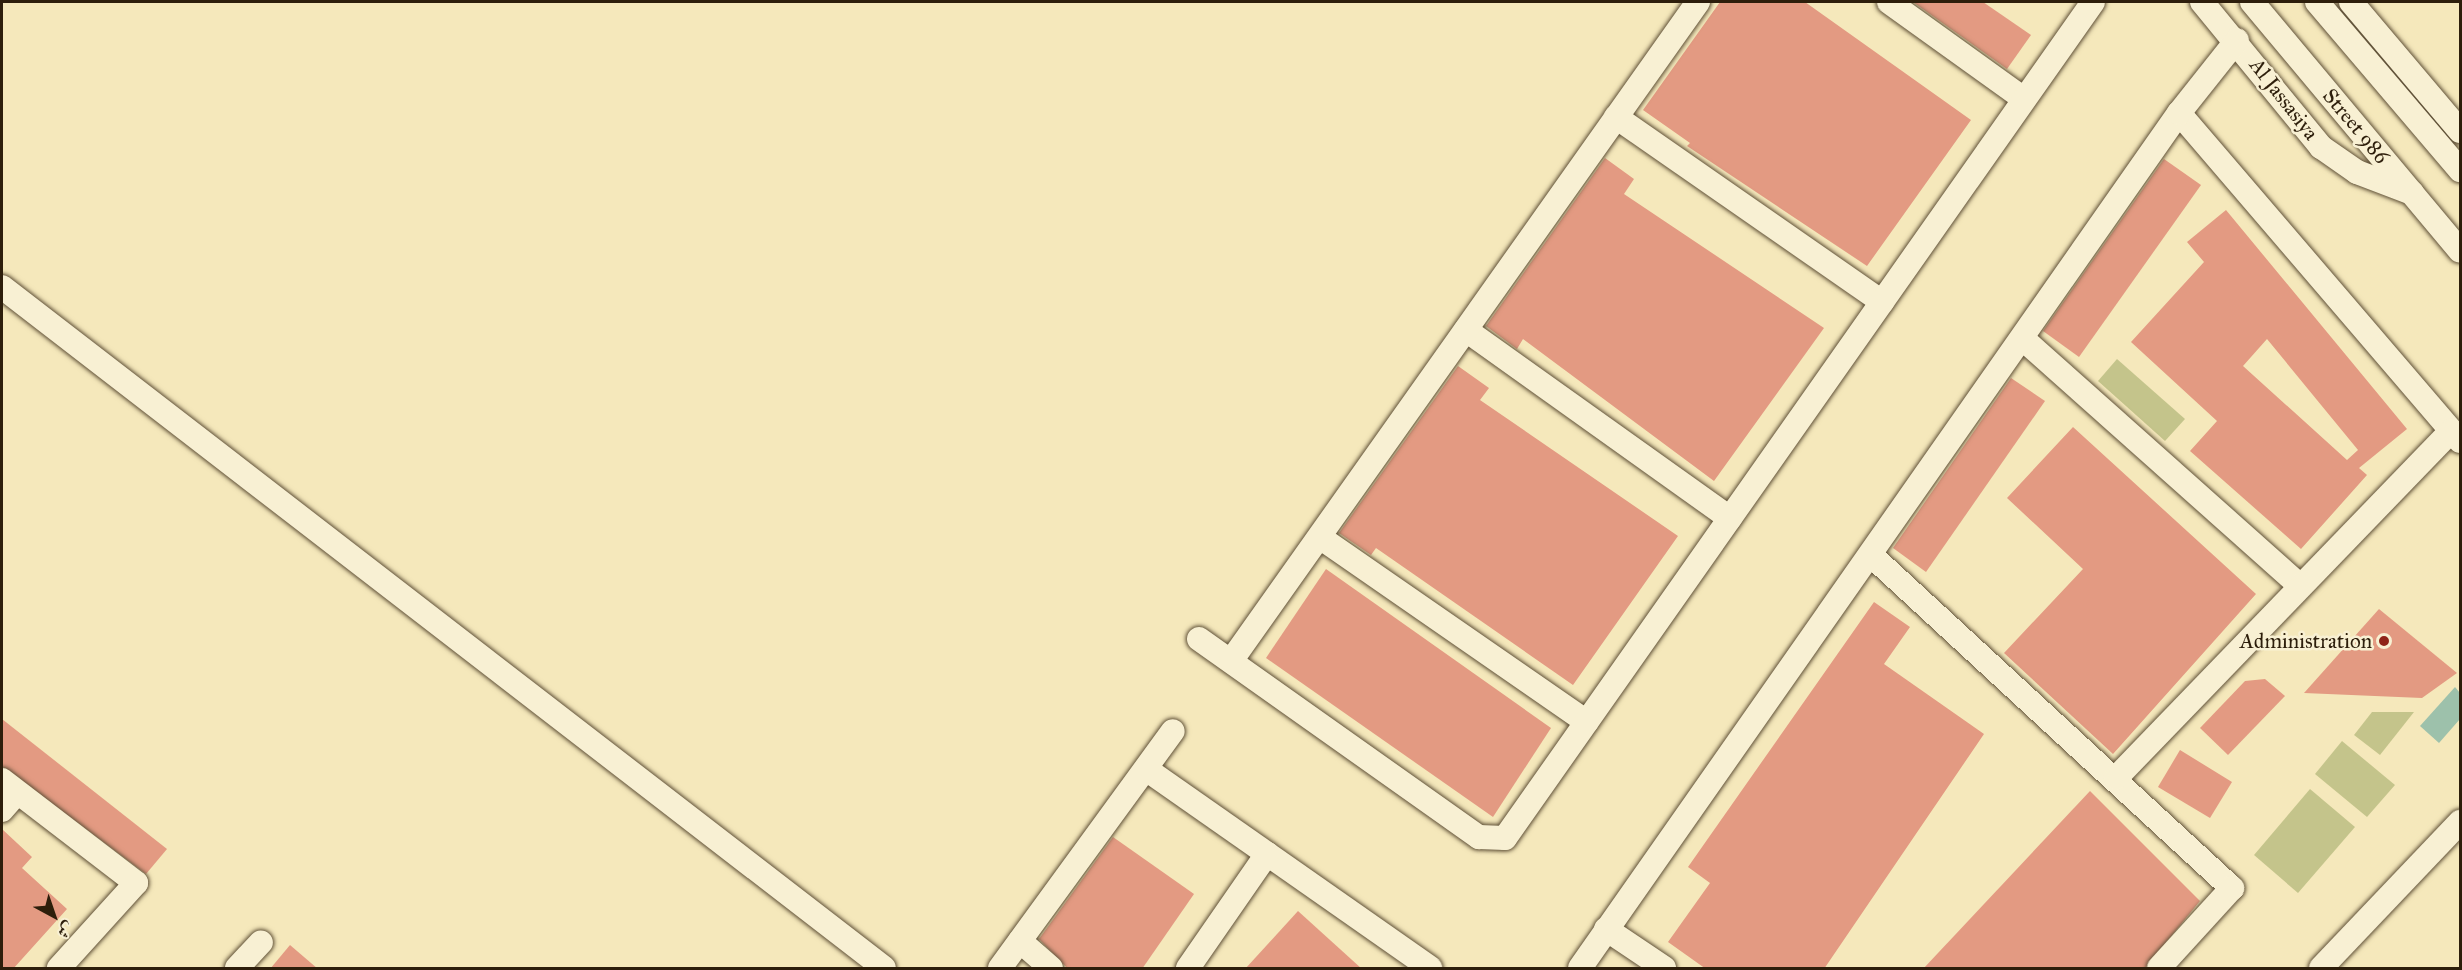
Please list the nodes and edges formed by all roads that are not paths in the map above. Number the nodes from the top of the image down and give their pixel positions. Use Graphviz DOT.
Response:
graph roads {
  1 [pos="1698,2"];
  2 [pos="1889,2"];
  3 [pos="2091,2"];
  4 [pos="2202,2"];
  5 [pos="2252,2"];
  6 [pos="2317,2"];
  7 [pos="2351,2"];
  8 [pos="2237,40"];
  9 [pos="2024,99"];
  10 [pos="2179,113"];
  11 [pos="1616,117"];
  12 [pos="2460,131"];
  13 [pos="2460,170"];
  14 [pos="2412,193"];
  15 [pos="2460,251"];
  16 [pos="2,287"];
  17 [pos="1882,302"];
  18 [pos="1466,330"];
  19 [pos="2023,339"];
  20 [pos="2456,436"];
  21 [pos="1730,518"];
  22 [pos="1321,538"];
  23 [pos="1872,556"];
  24 [pos="2300,586"];
  25 [pos="1200,639"];
  26 [pos="1231,662"];
  27 [pos="1587,722"];
  28 [pos="1173,731"];
  29 [pos="1146,769"];
  30 [pos="2116,778"];
  31 [pos="7,794"];
  32 [pos="2460,822"];
  33 [pos="1268,854"];
  34 [pos="1606,929"];
  35 [pos="1020,941"];
  36 [pos="261,942"];
  37 [pos="243,966"];
  38 [pos="59,969"];
  39 [pos="884,969"];
  40 [pos="1000,969"];
  41 [pos="1051,969"];
  42 [pos="1188,969"];
  43 [pos="1430,969"];
  44 [pos="1580,969"];
  45 [pos="1664,969"];
  46 [pos="2159,969"];
  47 [pos="2321,969"];
  1 -- 11 [label="street"];
  2 -- 9 [label="street"];
  3 -- 9 [label="street"];
  4 -- 8 [label="street, Al Jassasiya"];
  5 -- 14 [label="street, Street 986"];
  6 -- 13 [label="street"];
  7 -- 12 [label="street"];
  8 -- 10 [label="street"];
  8 -- 14 [label="street, Al Jassasiya"];
  9 -- 17 [label="street"];
  10 -- 19 [label="street"];
  10 -- 20 [label="street"];
  11 -- 17 [label="street"];
  11 -- 18 [label="street"];
  14 -- 15 [label="street, Street 986"];
  16 -- 39 [label="street"];
  17 -- 21 [label="street"];
  18 -- 21 [label="street"];
  18 -- 22 [label="street"];
  19 -- 23 [label="street"];
  19 -- 24 [label="street"];
  20 -- 24 [label="street"];
  21 -- 27 [label="street"];
  22 -- 26 [label="street"];
  22 -- 27 [label="street"];
  23 -- 30 [label="street"];
  23 -- 34 [label="street"];
  24 -- 30 [label="street"];
  25 -- 26 [label="street"];
  26 -- 27 [label="street"];
  28 -- 29 [label="street"];
  29 -- 33 [label="street"];
  29 -- 35 [label="street"];
  30 -- 46 [label="street"];
  31 -- 38 [label="street"];
  32 -- 47 [label="street"];
  33 -- 42 [label="street"];
  33 -- 43 [label="street"];
  34 -- 44 [label="street"];
  34 -- 45 [label="street"];
  35 -- 40 [label="street"];
  35 -- 41 [label="street"];
  36 -- 37 [label="street"];
}
